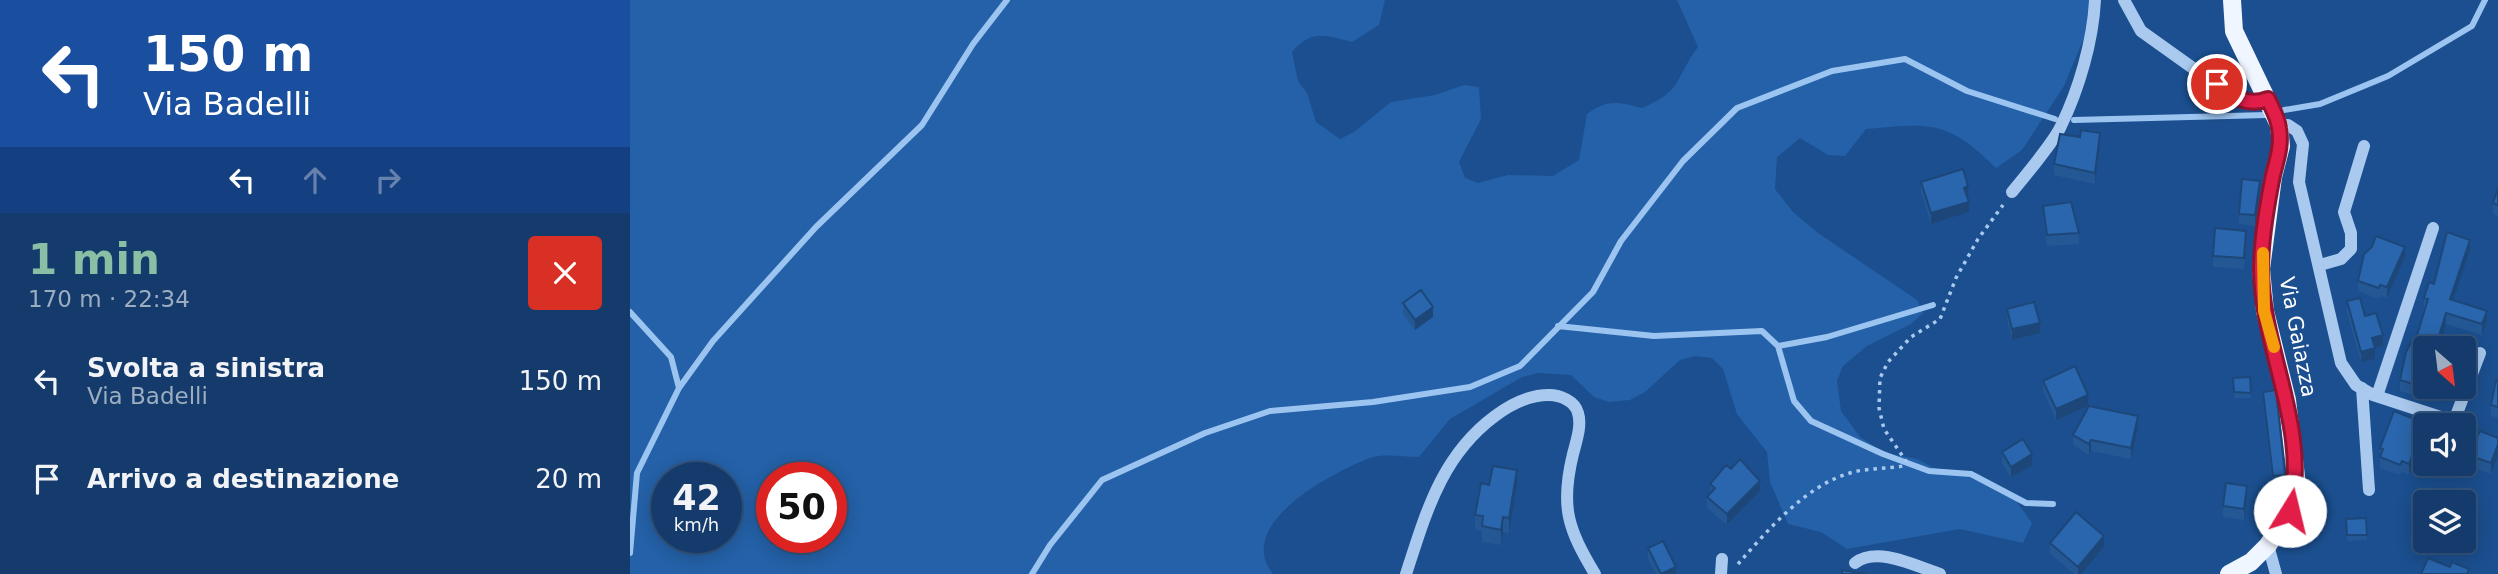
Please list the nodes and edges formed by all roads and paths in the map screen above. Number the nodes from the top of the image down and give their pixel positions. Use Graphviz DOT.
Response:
graph roads {
  1 [pos="2095,0"];
  2 [pos="2124,0"];
  3 [pos="2232,0"];
  4 [pos="2268,99"];
  5 [pos="2279,125"];
  6 [pos="2364,146"];
  7 [pos="2012,192"];
  8 [pos="2433,228"];
  9 [pos="2320,265"];
  10 [pos="2480,353"];
  11 [pos="2362,388"];
  12 [pos="2377,396"];
  13 [pos="2427,413"];
  14 [pos="2459,413"];
  15 [pos="2370,490"];
  16 [pos="2268,545"];
  17 [pos="1722,559"];
  18 [pos="1855,563"];
  19 [pos="1735,568"];
  20 [pos="1406,574"];
  21 [pos="1595,574"];
  22 [pos="1721,574"];
  23 [pos="1940,574"];
  24 [pos="2229,574"];
  25 [pos="2276,574"];
  1 -- 7 [label="street"];
  2 -- 4 [label="street"];
  3 -- 4 [label="main road, Via Gaiazza"];
  4 -- 5 [label="main road, Via Gaiazza"];
  5 -- 9 [label="street, Via Gaiazza"];
  5 -- 16 [label="main road, Via Gaiazza"];
  6 -- 9 [label="street, Via Gaiazza"];
  7 -- 19 [label="path"];
  8 -- 12 [label="street"];
  9 -- 11 [label="street, Via Gaiazza"];
  10 -- 14 [label="street, Via Gaiazza"];
  11 -- 12 [label="street, Via Gaiazza"];
  11 -- 15 [label="street"];
  12 -- 13 [label="street, Via Gaiazza"];
  16 -- 24 [label="main road, Via Gaiazza"];
  16 -- 25 [label="street"];
  17 -- 22 [label="street"];
  18 -- 23 [label="street"];
  20 -- 21 [label="street"];
}
